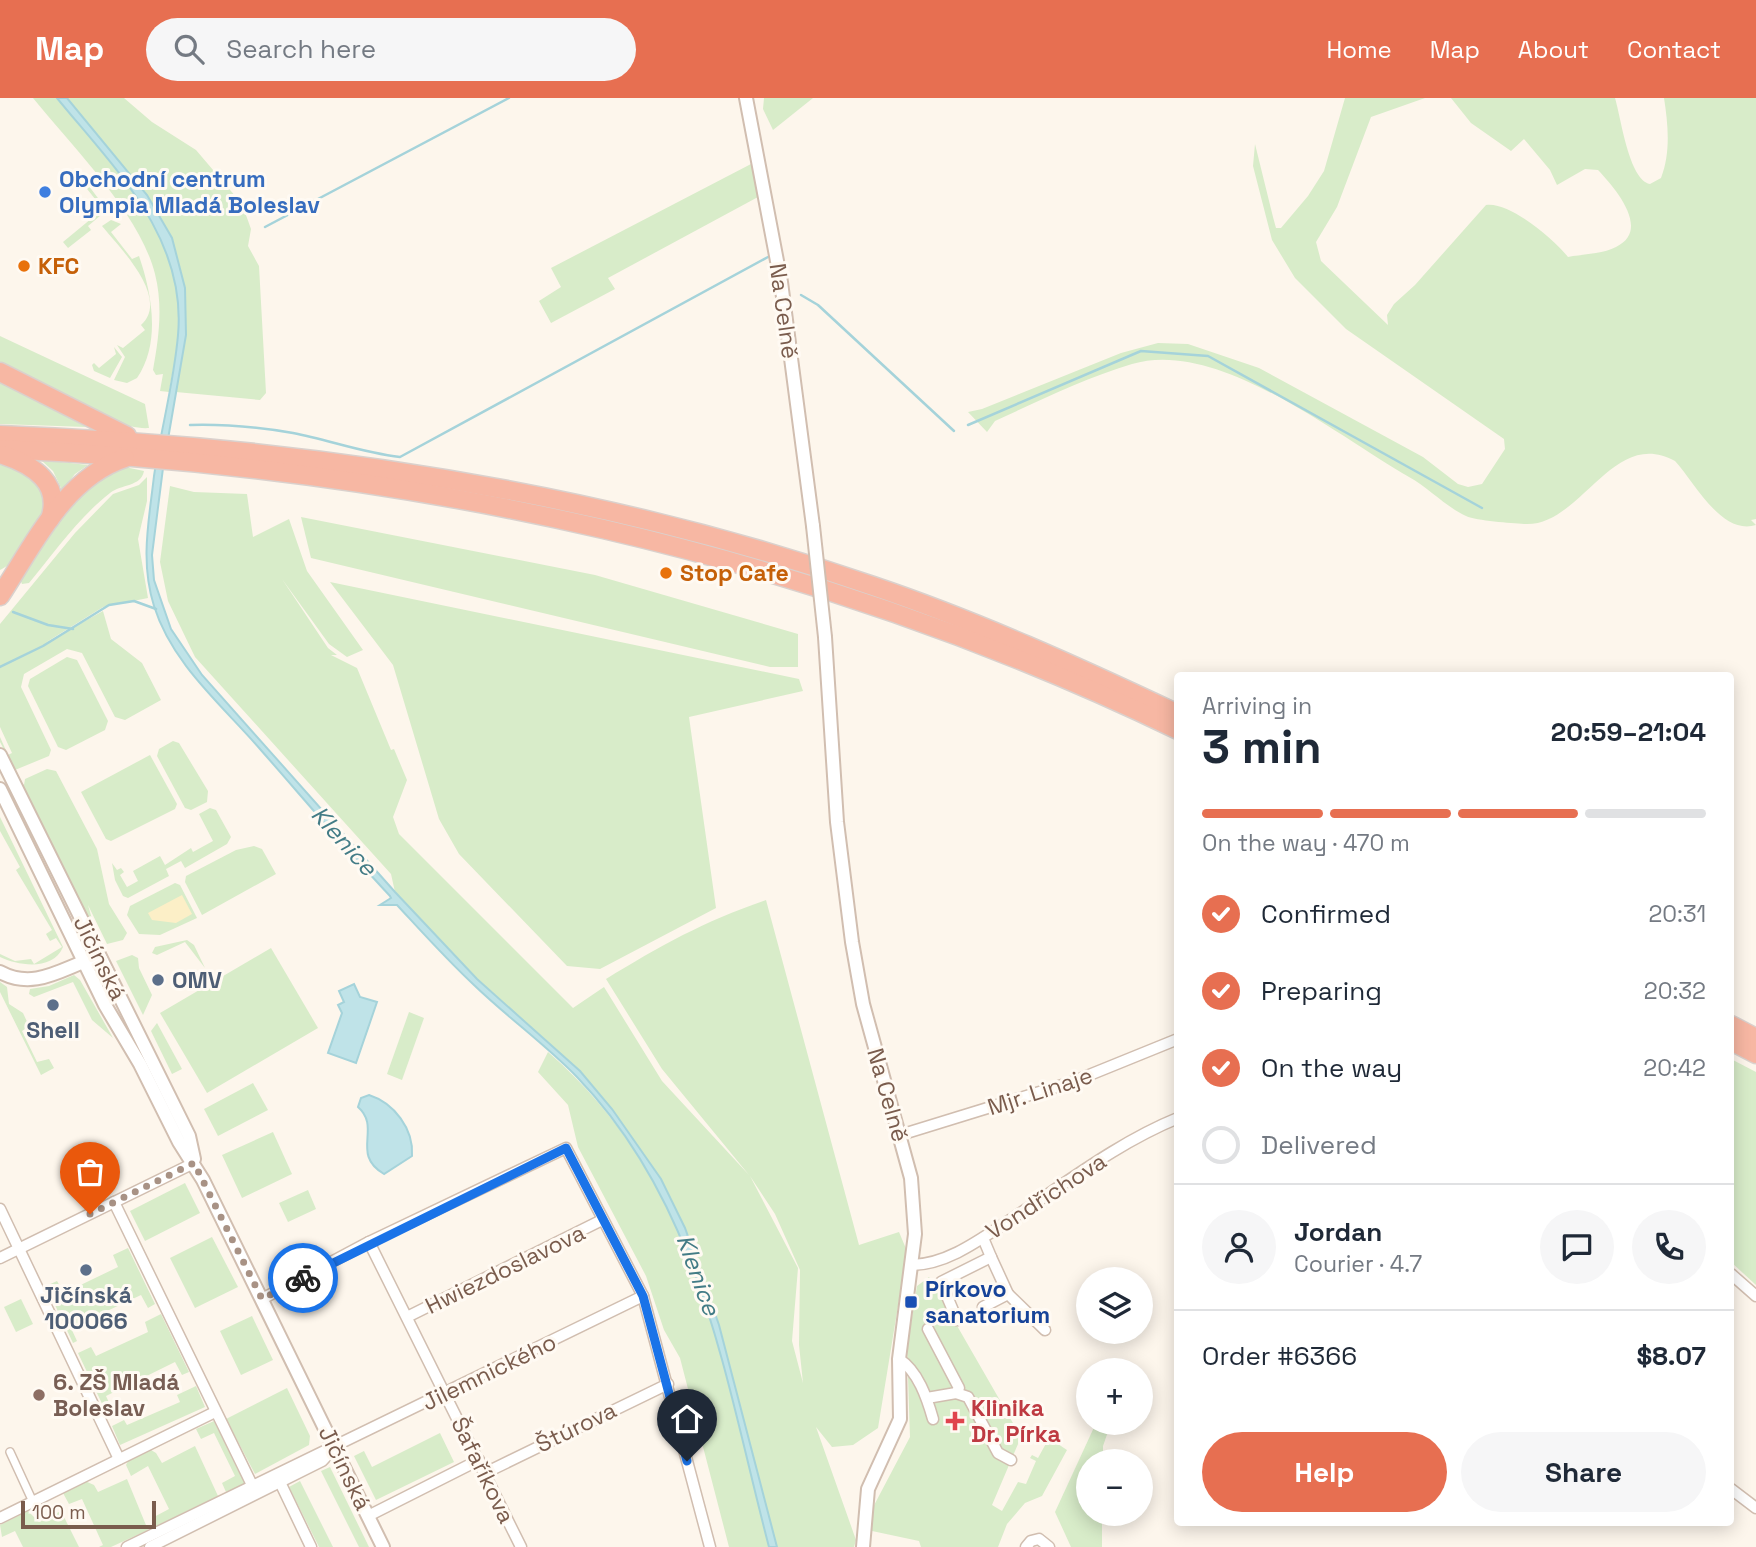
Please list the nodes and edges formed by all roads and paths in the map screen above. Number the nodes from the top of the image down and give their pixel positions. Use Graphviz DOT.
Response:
graph roads {
  1 [pos="746,98"];
  2 [pos="0,372"];
  3 [pos="0,435"];
  4 [pos="136,448"];
  5 [pos="0,452"];
  6 [pos="191,453"];
  7 [pos="49,521"];
  8 [pos="8,574"];
  9 [pos="0,596"];
  10 [pos="1174,712"];
  11 [pos="1174,728"];
  12 [pos="0,755"];
  13 [pos="0,789"];
  14 [pos="98,956"];
  15 [pos="84,961"];
  16 [pos="0,972"];
  17 [pos="1734,1027"];
  18 [pos="1756,1038"];
  19 [pos="1174,1041"];
  20 [pos="1734,1043"];
  21 [pos="1756,1054"];
  22 [pos="1174,1120"];
  23 [pos="900,1135"];
  24 [pos="194,1163"];
  25 [pos="114,1202"];
  26 [pos="0,1209"];
  27 [pos="603,1220"];
  28 [pos="983,1238"];
  29 [pos="369,1242"];
  30 [pos="19,1248"];
  31 [pos="990,1257"];
  32 [pos="0,1258"];
  33 [pos="912,1265"];
  34 [pos="1734,1277"];
  35 [pos="1008,1294"];
  36 [pos="643,1296"];
  37 [pos="1756,1296"];
  38 [pos="262,1299"];
  39 [pos="983,1307"];
  40 [pos="407,1317"];
  41 [pos="957,1320"];
  42 [pos="928,1329"];
  43 [pos="1045,1330"];
  44 [pos="899,1359"];
  45 [pos="668,1384"];
  46 [pos="445,1393"];
  47 [pos="956,1393"];
  48 [pos="927,1398"];
  49 [pos="215,1412"];
  50 [pos="933,1419"];
  51 [pos="335,1448"];
  52 [pos="10,1452"];
  53 [pos="119,1459"];
  54 [pos="1011,1460"];
  55 [pos="479,1461"];
  56 [pos="485,1473"];
  57 [pos="278,1479"];
  58 [pos="253,1487"];
  59 [pos="1734,1491"];
  60 [pos="33,1502"];
  61 [pos="1756,1508"];
  62 [pos="368,1516"];
  63 [pos="0,1518"];
  64 [pos="147,1544"];
  65 [pos="127,1547"];
  66 [pos="312,1547"];
  67 [pos="383,1547"];
  68 [pos="521,1547"];
  69 [pos="710,1547"];
  70 [pos="863,1547"];
  71 [pos="1026,1547"];
  72 [pos="1049,1547"];
  1 -- 23 [label="street, Na Celně, bridge"];
  2 -- 4 [label="highway"];
  3 -- 4 [label="highway"];
  4 -- 5 [label="highway"];
  4 -- 6 [label="highway"];
  4 -- 7 [label="highway"];
  5 -- 7 [label="highway"];
  6 -- 10 [label="highway"];
  6 -- 11 [label="highway"];
  7 -- 8 [label="highway"];
  8 -- 9 [label="highway"];
  12 -- 14 [label="street, Jičínská"];
  13 -- 15 [label="street, Jičínská"];
  14 -- 15 [label="street"];
  14 -- 24 [label="street, Jičínská"];
  15 -- 16 [label="street"];
  15 -- 24 [label="street, Jičínská"];
  17 -- 18 [label="highway"];
  19 -- 23 [label="street, Mjr. Linaje"];
  20 -- 21 [label="highway"];
  22 -- 28 [label="street, Vondřichova"];
  23 -- 33 [label="street, Na Celně"];
  24 -- 25 [label="street"];
  24 -- 38 [label="street, Jičínská"];
  25 -- 30 [label="street"];
  25 -- 49 [label="street"];
  26 -- 30 [label="street"];
  27 -- 29 [label="street"];
  27 -- 36 [label="street"];
  27 -- 40 [label="street, Hwiezdoslavova"];
  28 -- 31 [label="street"];
  28 -- 33 [label="street, Vondřichova"];
  29 -- 38 [label="street"];
  29 -- 40 [label="street, Šafaříkova"];
  30 -- 32 [label="street"];
  30 -- 53 [label="street"];
  31 -- 35 [label="street"];
  31 -- 41 [label="street"];
  33 -- 44 [label="street, Na Celně"];
  34 -- 37 [label="street"];
  35 -- 39 [label="street"];
  35 -- 43 [label="street"];
  36 -- 45 [label="street"];
  36 -- 46 [label="street, Jilemnického"];
  38 -- 51 [label="street, Jičínská"];
  40 -- 46 [label="street, Šafaříkova"];
  42 -- 47 [label="street"];
  44 -- 48 [label="street"];
  44 -- 70 [label="street, Na Celně"];
  45 -- 56 [label="street, Štúrova"];
  45 -- 69 [label="street"];
  46 -- 51 [label="street, Jilemnického"];
  46 -- 55 [label="street, Šafaříkova"];
  47 -- 48 [label="street"];
  47 -- 54 [label="street"];
  48 -- 50 [label="street"];
  49 -- 53 [label="street"];
  49 -- 58 [label="street"];
  51 -- 57 [label="street, Jilemnického"];
  51 -- 62 [label="street, Jičínská"];
  52 -- 60 [label="street"];
  53 -- 60 [label="street"];
  55 -- 56 [label="street, Šafaříkova"];
  55 -- 62 [label="street"];
  56 -- 68 [label="street, Šafaříkova"];
  57 -- 58 [label="street, Jilemnického"];
  57 -- 64 [label="street, Jilemnického"];
  57 -- 66 [label="street"];
  58 -- 64 [label="street, Jilemnického"];
  59 -- 61 [label="street"];
  60 -- 63 [label="street"];
  62 -- 67 [label="street, Jičínská"];
  64 -- 65 [label="street, Jilemnického"];
  71 -- 72 [label="street"];
}
